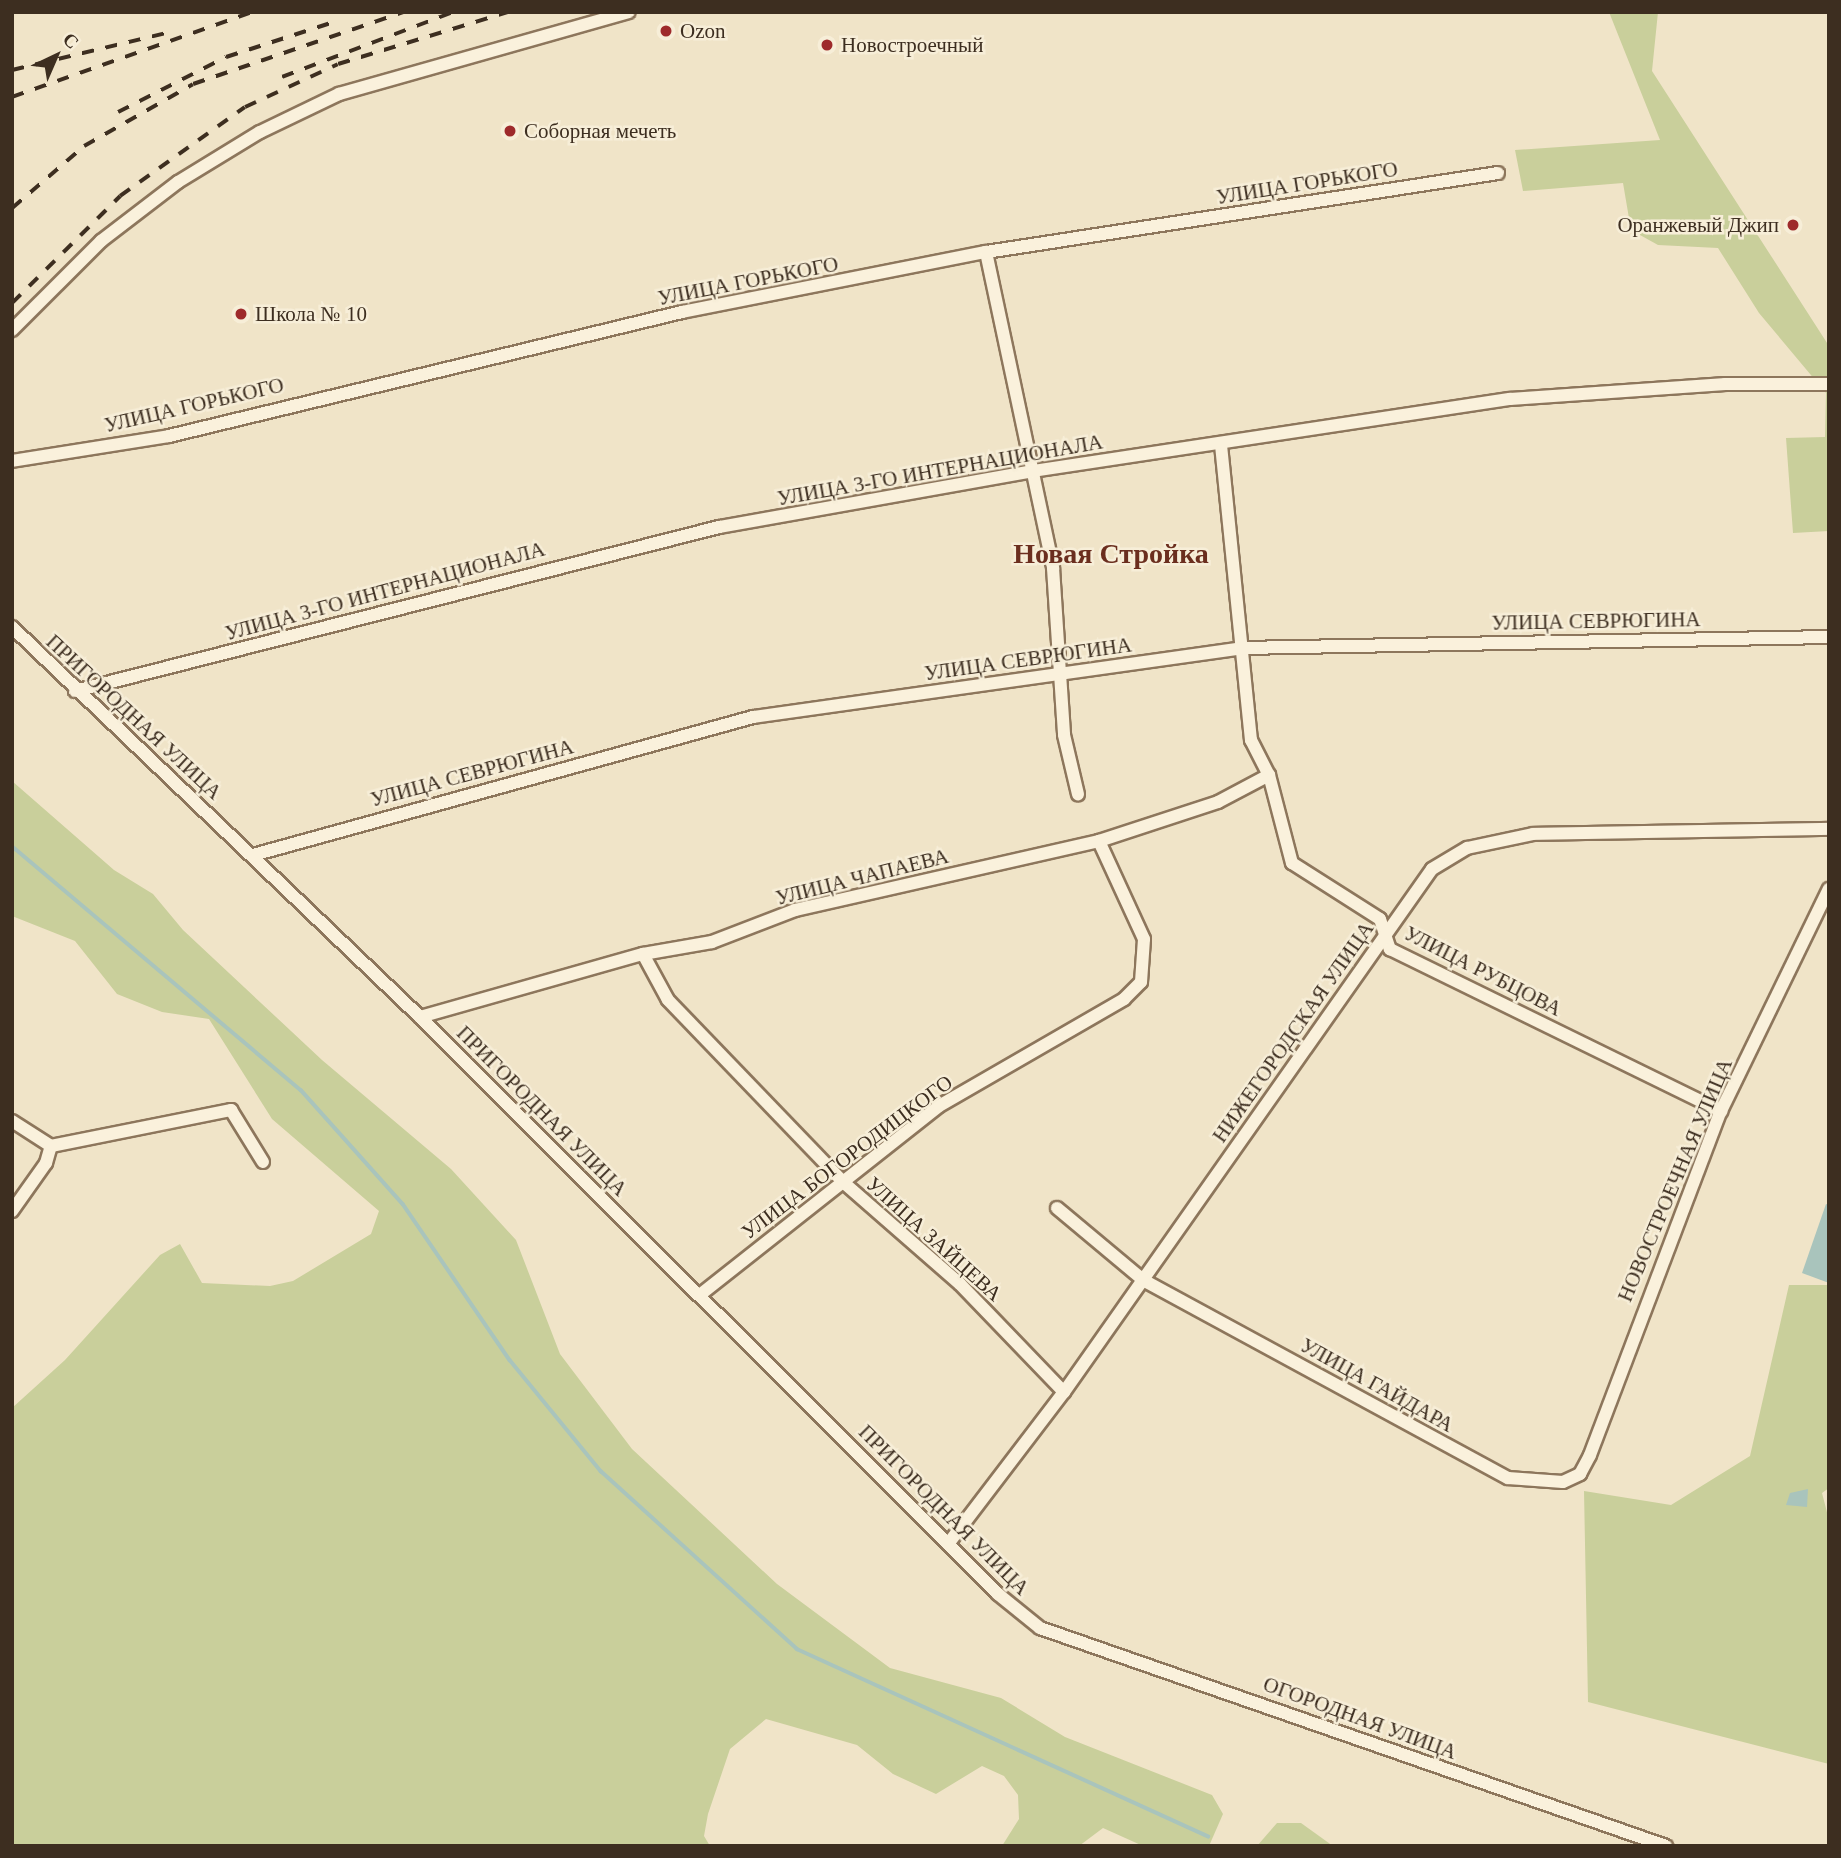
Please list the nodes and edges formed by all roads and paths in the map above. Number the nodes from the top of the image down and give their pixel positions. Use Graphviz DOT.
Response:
graph roads {
  1 [pos="629,12"];
  2 [pos="1498,173"];
  3 [pos="986,252"];
  4 [pos="12,330"];
  5 [pos="1829,384"];
  6 [pos="1221,445"];
  7 [pos="12,461"];
  8 [pos="1033,471"];
  9 [pos="12,626"];
  10 [pos="1829,637"];
  11 [pos="1241,648"];
  12 [pos="1057,674"];
  13 [pos="75,691"];
  14 [pos="1269,775"];
  15 [pos="1078,794"];
  16 [pos="1829,829"];
  17 [pos="1099,841"];
  18 [pos="253,855"];
  19 [pos="1829,889"];
  20 [pos="1385,935"];
  21 [pos="643,954"];
  22 [pos="420,1017"];
  23 [pos="1721,1111"];
  24 [pos="12,1121"];
  25 [pos="51,1146"];
  26 [pos="263,1161"];
  27 [pos="843,1182"];
  28 [pos="1057,1208"];
  29 [pos="12,1211"];
  30 [pos="1143,1280"];
  31 [pos="701,1294"];
  32 [pos="1064,1392"];
  33 [pos="1590,1455"];
  34 [pos="948,1544"];
  35 [pos="1040,1628"];
  36 [pos="1666,1846"];
  1 -- 4 [label="street"];
  2 -- 3 [label="street, УЛИЦА ГОРЬКОГО"];
  3 -- 7 [label="street, УЛИЦА ГОРЬКОГО"];
  3 -- 8 [label="street"];
  5 -- 6 [label="street, УЛИЦА 3-ГО ИНТЕРНАЦИОНАЛА"];
  6 -- 8 [label="street, УЛИЦА 3-ГО ИНТЕРНАЦИОНАЛА"];
  6 -- 11 [label="street, УЛИЦА РУБЦОВА"];
  8 -- 12 [label="street"];
  8 -- 13 [label="street, УЛИЦА 3-ГО ИНТЕРНАЦИОНАЛА"];
  9 -- 13 [label="street, ПРИГОРОДНАЯ УЛИЦА"];
  10 -- 11 [label="street, УЛИЦА СЕВРЮГИНА"];
  11 -- 12 [label="street, УЛИЦА СЕВРЮГИНА"];
  11 -- 14 [label="street, УЛИЦА РУБЦОВА"];
  12 -- 15 [label="street"];
  12 -- 18 [label="street, УЛИЦА СЕВРЮГИНА"];
  13 -- 18 [label="street, ПРИГОРОДНАЯ УЛИЦА"];
  14 -- 17 [label="street, УЛИЦА ЧАПАЕВА"];
  14 -- 20 [label="street, УЛИЦА РУБЦОВА"];
  16 -- 20 [label="street, НИЖЕГОРОДСКАЯ УЛИЦА"];
  17 -- 21 [label="street, УЛИЦА ЧАПАЕВА"];
  17 -- 27 [label="street, УЛИЦА БОГОРОДИЦКОГО"];
  18 -- 22 [label="street, ПРИГОРОДНАЯ УЛИЦА"];
  19 -- 23 [label="street, НОВОСТРОЕЧНАЯ УЛИЦА"];
  20 -- 23 [label="street, УЛИЦА РУБЦОВА"];
  20 -- 30 [label="street, НИЖЕГОРОДСКАЯ УЛИЦА"];
  21 -- 22 [label="street, УЛИЦА ЧАПАЕВА"];
  21 -- 27 [label="street, УЛИЦА ЗАЙЦЕВА"];
  22 -- 31 [label="street, ПРИГОРОДНАЯ УЛИЦА"];
  23 -- 33 [label="street, НОВОСТРОЕЧНАЯ УЛИЦА"];
  24 -- 25 [label="street"];
  25 -- 26 [label="street"];
  25 -- 29 [label="street"];
  27 -- 31 [label="street, УЛИЦА БОГОРОДИЦКОГО"];
  27 -- 32 [label="street, УЛИЦА ЗАЙЦЕВА"];
  28 -- 30 [label="street, УЛИЦА ГАЙДАРА"];
  30 -- 32 [label="street, НИЖЕГОРОДСКАЯ УЛИЦА"];
  30 -- 33 [label="street, УЛИЦА ГАЙДАРА"];
  31 -- 34 [label="street, ПРИГОРОДНАЯ УЛИЦА"];
  32 -- 34 [label="street, НИЖЕГОРОДСКАЯ УЛИЦА"];
  34 -- 35 [label="street, ПРИГОРОДНАЯ УЛИЦА"];
  35 -- 36 [label="street, ОГОРОДНАЯ УЛИЦА"];
}
